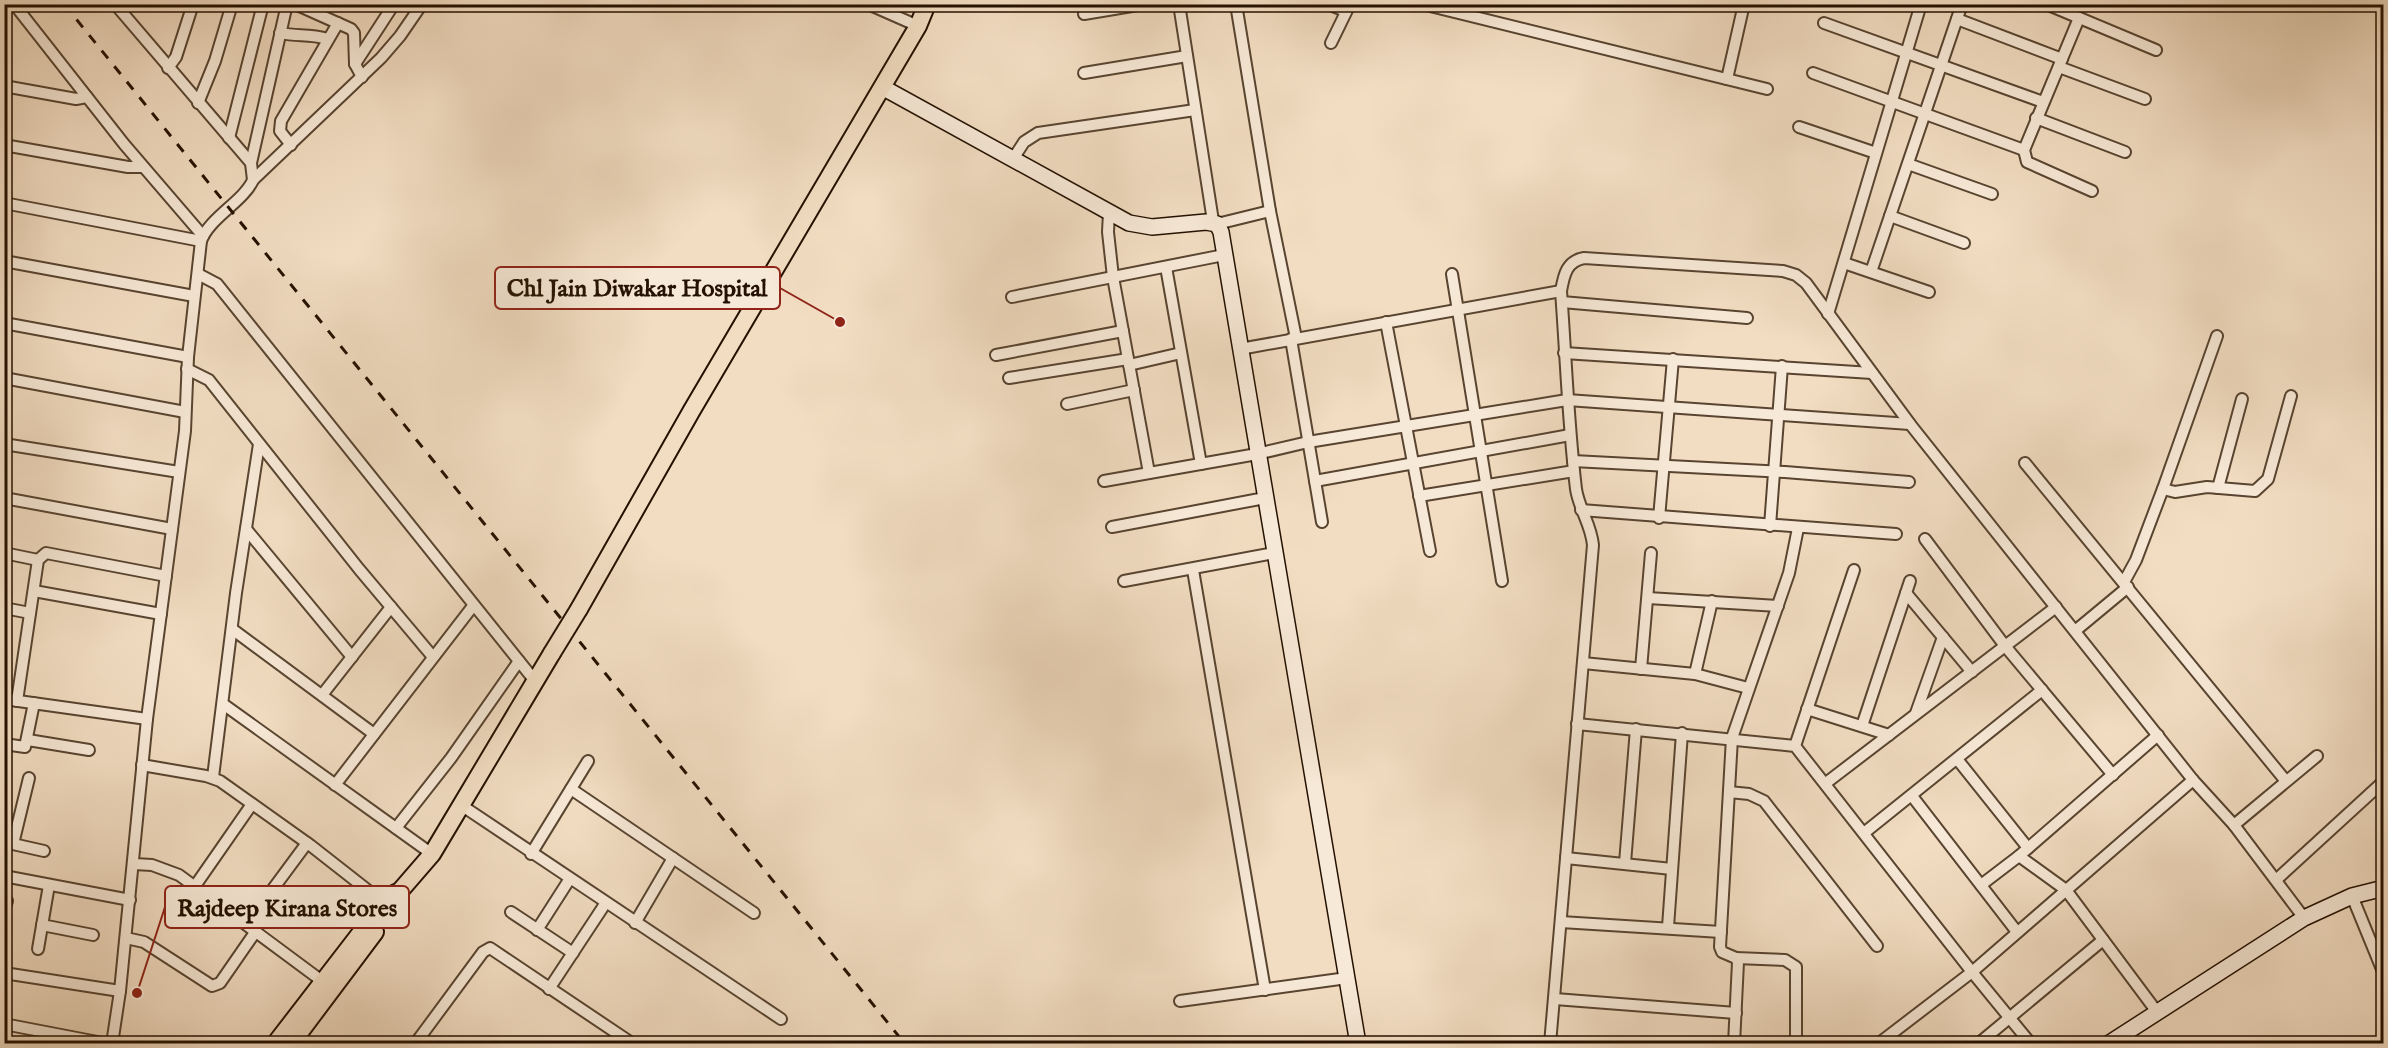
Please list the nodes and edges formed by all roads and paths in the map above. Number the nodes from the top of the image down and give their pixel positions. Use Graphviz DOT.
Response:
graph roads {
  1 [pos="14,4"];
  2 [pos="115,4"];
  3 [pos="181,4"];
  4 [pos="232,4"];
  5 [pos="263,4"];
  6 [pos="287,4"];
  7 [pos="295,4"];
  8 [pos="394,4"];
  9 [pos="422,4"];
  10 [pos="868,4"];
  11 [pos="927,4"];
  12 [pos="1144,4"];
  13 [pos="1179,4"];
  14 [pos="1236,4"];
  15 [pos="1328,4"];
  16 [pos="1422,4"];
  17 [pos="1744,4"];
  18 [pos="1921,4"];
  19 [pos="1962,4"];
  20 [pos="2046,4"];
  21 [pos="1347,8"];
  22 [pos="192,10"];
  23 [pos="1084,14"];
  24 [pos="2079,18"];
  25 [pos="1957,19"];
  26 [pos="338,23"];
  27 [pos="1824,23"];
  28 [pos="918,26"];
  29 [pos="280,33"];
  30 [pos="328,39"];
  31 [pos="1331,43"];
  32 [pos="2156,50"];
  33 [pos="1906,52"];
  34 [pos="1187,56"];
  35 [pos="2060,63"];
  36 [pos="356,64"];
  37 [pos="1942,64"];
  38 [pos="168,68"];
  39 [pos="1084,73"];
  40 [pos="1813,73"];
  41 [pos="362,76"];
  42 [pos="1727,79"];
  43 [pos="4,86"];
  44 [pos="882,87"];
  45 [pos="1767,89"];
  46 [pos="87,97"];
  47 [pos="2145,99"];
  48 [pos="1892,102"];
  49 [pos="2043,102"];
  50 [pos="198,103"];
  51 [pos="1195,110"];
  52 [pos="1925,113"];
  53 [pos="2036,118"];
  54 [pos="1799,127"];
  55 [pos="229,138"];
  56 [pos="4,145"];
  57 [pos="291,145"];
  58 [pos="2024,150"];
  59 [pos="2125,152"];
  60 [pos="1876,153"];
  61 [pos="1013,159"];
  62 [pos="251,164"];
  63 [pos="1908,164"];
  64 [pos="143,167"];
  65 [pos="253,180"];
  66 [pos="2092,191"];
  67 [pos="1992,194"];
  68 [pos="4,203"];
  69 [pos="1109,212"];
  70 [pos="1270,212"];
  71 [pos="1890,216"];
  72 [pos="1215,223"];
  73 [pos="202,238"];
  74 [pos="1964,243"];
  75 [pos="1224,255"];
  76 [pos="4,261"];
  77 [pos="1844,263"];
  78 [pos="1166,267"];
  79 [pos="1871,272"];
  80 [pos="198,274"];
  81 [pos="1452,274"];
  82 [pos="1113,277"];
  83 [pos="1929,292"];
  84 [pos="194,296"];
  85 [pos="1561,296"];
  86 [pos="1012,297"];
  87 [pos="1457,310"];
  88 [pos="1828,314"];
  89 [pos="1747,318"];
  90 [pos="1386,322"];
  91 [pos="4,323"];
  92 [pos="1123,331"];
  93 [pos="2217,336"];
  94 [pos="1294,339"];
  95 [pos="1240,349"];
  96 [pos="1181,353"];
  97 [pos="1564,353"];
  98 [pos="996,355"];
  99 [pos="188,357"];
  100 [pos="1673,359"];
  101 [pos="1129,362"];
  102 [pos="1782,366"];
  103 [pos="187,369"];
  104 [pos="1872,372"];
  105 [pos="4,378"];
  106 [pos="1009,378"];
  107 [pos="1134,390"];
  108 [pos="2291,396"];
  109 [pos="2242,399"];
  110 [pos="1567,400"];
  111 [pos="1067,404"];
  112 [pos="1670,405"];
  113 [pos="185,412"];
  114 [pos="1473,414"];
  115 [pos="1778,414"];
  116 [pos="1910,424"];
  117 [pos="1405,426"];
  118 [pos="1570,435"];
  119 [pos="1308,442"];
  120 [pos="4,444"];
  121 [pos="259,444"];
  122 [pos="1479,450"];
  123 [pos="1257,454"];
  124 [pos="1201,464"];
  125 [pos="1412,464"];
  126 [pos="2025,464"];
  127 [pos="1574,466"];
  128 [pos="1664,466"];
  129 [pos="1773,471"];
  130 [pos="179,472"];
  131 [pos="1149,473"];
  132 [pos="1104,481"];
  133 [pos="1315,481"];
  134 [pos="1909,482"];
  135 [pos="1486,484"];
  136 [pos="2218,488"];
  137 [pos="2163,489"];
  138 [pos="1419,496"];
  139 [pos="4,498"];
  140 [pos="1265,498"];
  141 [pos="1581,510"];
  142 [pos="1659,518"];
  143 [pos="1322,522"];
  144 [pos="1770,526"];
  145 [pos="1112,527"];
  146 [pos="1798,528"];
  147 [pos="172,529"];
  148 [pos="246,529"];
  149 [pos="1896,534"];
  150 [pos="1925,539"];
  151 [pos="1430,551"];
  152 [pos="4,553"];
  153 [pos="1274,553"];
  154 [pos="1650,554"];
  155 [pos="38,560"];
  156 [pos="1193,570"];
  157 [pos="1854,570"];
  158 [pos="166,576"];
  159 [pos="1124,581"];
  160 [pos="1502,581"];
  161 [pos="1910,581"];
  162 [pos="2126,584"];
  163 [pos="34,591"];
  164 [pos="1906,593"];
  165 [pos="1648,598"];
  166 [pos="1712,601"];
  167 [pos="472,606"];
  168 [pos="1778,606"];
  169 [pos="391,607"];
  170 [pos="2056,607"];
  171 [pos="4,608"];
  172 [pos="30,613"];
  173 [pos="161,614"];
  174 [pos="232,629"];
  175 [pos="2075,631"];
  176 [pos="1943,637"];
  177 [pos="2005,646"];
  178 [pos="352,657"];
  179 [pos="433,657"];
  180 [pos="519,661"];
  181 [pos="1583,663"];
  182 [pos="1641,669"];
  183 [pos="1972,672"];
  184 [pos="1695,674"];
  185 [pos="535,681"];
  186 [pos="1748,688"];
  187 [pos="2042,690"];
  188 [pos="322,695"];
  189 [pos="4,699"];
  190 [pos="17,701"];
  191 [pos="34,704"];
  192 [pos="223,704"];
  193 [pos="1807,709"];
  194 [pos="1916,714"];
  195 [pos="147,719"];
  196 [pos="1577,724"];
  197 [pos="1862,726"];
  198 [pos="1636,729"];
  199 [pos="1682,733"];
  200 [pos="374,734"];
  201 [pos="1889,735"];
  202 [pos="2158,735"];
  203 [pos="1732,738"];
  204 [pos="28,740"];
  205 [pos="4,744"];
  206 [pos="1795,746"];
  207 [pos="89,750"];
  208 [pos="2317,756"];
  209 [pos="1957,759"];
  210 [pos="588,761"];
  211 [pos="142,765"];
  212 [pos="2113,775"];
  213 [pos="213,777"];
  214 [pos="29,778"];
  215 [pos="2193,780"];
  216 [pos="2285,780"];
  217 [pos="2384,781"];
  218 [pos="1826,783"];
  219 [pos="336,785"];
  220 [pos="571,789"];
  221 [pos="1729,792"];
  222 [pos="1912,796"];
  223 [pos="252,804"];
  224 [pos="461,806"];
  225 [pos="2234,825"];
  226 [pos="396,828"];
  227 [pos="1864,833"];
  228 [pos="9,843"];
  229 [pos="307,843"];
  230 [pos="44,850"];
  231 [pos="2024,852"];
  232 [pos="432,854"];
  233 [pos="531,854"];
  234 [pos="673,858"];
  235 [pos="1566,858"];
  236 [pos="1625,863"];
  237 [pos="134,864"];
  238 [pos="1672,869"];
  239 [pos="4,876"];
  240 [pos="569,880"];
  241 [pos="2276,880"];
  242 [pos="49,885"];
  243 [pos="1981,885"];
  244 [pos="195,886"];
  245 [pos="2384,888"];
  246 [pos="2066,890"];
  247 [pos="400,891"];
  248 [pos="2352,896"];
  249 [pos="130,900"];
  250 [pos="384,903"];
  251 [pos="605,904"];
  252 [pos="511,912"];
  253 [pos="754,913"];
  254 [pos="2304,918"];
  255 [pos="1561,921"];
  256 [pos="635,923"];
  257 [pos="247,924"];
  258 [pos="42,926"];
  259 [pos="1668,927"];
  260 [pos="537,930"];
  261 [pos="256,931"];
  262 [pos="1721,932"];
  263 [pos="2017,932"];
  264 [pos="93,935"];
  265 [pos="126,938"];
  266 [pos="2103,940"];
  267 [pos="1877,946"];
  268 [pos="39,949"];
  269 [pos="573,954"];
  270 [pos="1736,957"];
  271 [pos="1972,972"];
  272 [pos="4,974"];
  273 [pos="2384,974"];
  274 [pos="1347,978"];
  275 [pos="322,981"];
  276 [pos="549,989"];
  277 [pos="1265,990"];
  278 [pos="120,991"];
  279 [pos="1555,999"];
  280 [pos="1180,1002"];
  281 [pos="2157,1012"];
  282 [pos="1736,1013"];
  283 [pos="2010,1018"];
  284 [pos="781,1020"];
  285 [pos="4,1024"];
  286 [pos="110,1044"];
  287 [pos="275,1044"];
  288 [pos="291,1044"];
  289 [pos="415,1044"];
  290 [pos="633,1044"];
  291 [pos="1358,1044"];
  292 [pos="1550,1044"];
  293 [pos="1734,1044"];
  294 [pos="1796,1044"];
  295 [pos="1878,1044"];
  296 [pos="1978,1044"];
  297 [pos="2031,1044"];
  298 [pos="2108,1044"];
  1 -- 46 [label="street"];
  2 -- 38 [label="street"];
  3 -- 22 [label="street"];
  4 -- 50 [label="street"];
  5 -- 55 [label="street"];
  6 -- 29 [label="street"];
  7 -- 26 [label="street"];
  8 -- 36 [label="street"];
  9 -- 41 [label="street"];
  10 -- 28 [label="street"];
  11 -- 28 [label="main road"];
  12 -- 23 [label="street"];
  13 -- 34 [label="street"];
  14 -- 70 [label="street"];
  15 -- 21 [label="street"];
  16 -- 42 [label="street"];
  17 -- 42 [label="street"];
  18 -- 33 [label="street"];
  19 -- 25 [label="street"];
  20 -- 24 [label="street"];
  21 -- 31 [label="street"];
  22 -- 38 [label="street"];
  24 -- 32 [label="street"];
  24 -- 35 [label="street"];
  25 -- 35 [label="street"];
  25 -- 37 [label="street"];
  26 -- 30 [label="street"];
  26 -- 36 [label="street"];
  27 -- 33 [label="street"];
  28 -- 44 [label="main road"];
  29 -- 30 [label="street"];
  29 -- 62 [label="street"];
  30 -- 57 [label="street"];
  33 -- 37 [label="street"];
  33 -- 48 [label="street"];
  34 -- 39 [label="street"];
  34 -- 51 [label="street"];
  35 -- 47 [label="street"];
  35 -- 49 [label="street"];
  36 -- 41 [label="street"];
  37 -- 49 [label="street"];
  37 -- 52 [label="street"];
  38 -- 50 [label="street"];
  40 -- 48 [label="street"];
  41 -- 57 [label="street"];
  42 -- 45 [label="street"];
  43 -- 46 [label="street"];
  44 -- 61 [label="street"];
  44 -- 185 [label="main road, bridge"];
  46 -- 64 [label="street"];
  48 -- 52 [label="street"];
  48 -- 60 [label="street"];
  49 -- 53 [label="street"];
  50 -- 55 [label="street"];
  51 -- 61 [label="street"];
  51 -- 72 [label="street"];
  52 -- 58 [label="street"];
  52 -- 63 [label="street"];
  53 -- 58 [label="street"];
  53 -- 59 [label="street"];
  54 -- 60 [label="street"];
  55 -- 62 [label="street"];
  56 -- 64 [label="street"];
  57 -- 65 [label="street"];
  58 -- 66 [label="street"];
  60 -- 77 [label="street"];
  61 -- 69 [label="street"];
  62 -- 65 [label="street"];
  63 -- 67 [label="street"];
  63 -- 71 [label="street"];
  64 -- 73 [label="street"];
  65 -- 73 [label="street"];
  68 -- 73 [label="street"];
  69 -- 72 [label="street"];
  69 -- 82 [label="street"];
  70 -- 72 [label="street"];
  70 -- 94 [label="street"];
  71 -- 74 [label="street"];
  71 -- 79 [label="street"];
  72 -- 75 [label="street"];
  73 -- 80 [label="street"];
  75 -- 78 [label="street"];
  75 -- 95 [label="street"];
  76 -- 84 [label="street"];
  77 -- 79 [label="street"];
  77 -- 88 [label="street"];
  78 -- 82 [label="street"];
  78 -- 96 [label="street"];
  79 -- 83 [label="street"];
  80 -- 84 [label="street"];
  80 -- 167 [label="street"];
  81 -- 87 [label="street"];
  82 -- 86 [label="street"];
  82 -- 92 [label="street"];
  84 -- 99 [label="street"];
  85 -- 87 [label="street"];
  85 -- 88 [label="street"];
  85 -- 89 [label="street"];
  85 -- 97 [label="street"];
  87 -- 90 [label="street"];
  87 -- 114 [label="street"];
  88 -- 104 [label="street"];
  90 -- 94 [label="street"];
  90 -- 117 [label="street"];
  91 -- 99 [label="street"];
  92 -- 98 [label="street"];
  92 -- 101 [label="street"];
  93 -- 137 [label="street"];
  94 -- 95 [label="street"];
  94 -- 119 [label="street"];
  95 -- 123 [label="street"];
  96 -- 101 [label="street"];
  96 -- 124 [label="street"];
  97 -- 100 [label="street"];
  97 -- 110 [label="street"];
  99 -- 103 [label="street"];
  100 -- 102 [label="street"];
  100 -- 112 [label="street"];
  101 -- 106 [label="street"];
  101 -- 107 [label="street"];
  102 -- 104 [label="street"];
  102 -- 115 [label="street"];
  103 -- 113 [label="street"];
  103 -- 121 [label="street"];
  104 -- 116 [label="street"];
  105 -- 113 [label="street"];
  107 -- 111 [label="street"];
  107 -- 131 [label="street"];
  108 -- 136 [label="street"];
  109 -- 136 [label="street"];
  110 -- 112 [label="street"];
  110 -- 114 [label="street"];
  110 -- 118 [label="street"];
  112 -- 115 [label="street"];
  112 -- 128 [label="street"];
  113 -- 130 [label="street"];
  114 -- 117 [label="street"];
  114 -- 122 [label="street"];
  115 -- 116 [label="street"];
  115 -- 129 [label="street"];
  116 -- 170 [label="street"];
  117 -- 119 [label="street"];
  117 -- 125 [label="street"];
  118 -- 122 [label="street"];
  118 -- 127 [label="street"];
  119 -- 123 [label="street"];
  119 -- 133 [label="street"];
  120 -- 130 [label="street"];
  121 -- 148 [label="street"];
  121 -- 169 [label="street"];
  122 -- 125 [label="street"];
  122 -- 135 [label="street"];
  123 -- 124 [label="street"];
  123 -- 140 [label="street"];
  124 -- 131 [label="street"];
  125 -- 133 [label="street"];
  125 -- 138 [label="street"];
  126 -- 162 [label="street"];
  127 -- 128 [label="street"];
  127 -- 135 [label="street"];
  127 -- 141 [label="street"];
  128 -- 129 [label="street"];
  128 -- 142 [label="street"];
  129 -- 134 [label="street"];
  129 -- 144 [label="street"];
  130 -- 147 [label="street"];
  131 -- 132 [label="street"];
  133 -- 143 [label="street"];
  135 -- 138 [label="street"];
  135 -- 160 [label="street"];
  136 -- 137 [label="street"];
  137 -- 162 [label="street"];
  138 -- 151 [label="street"];
  139 -- 147 [label="street"];
  140 -- 145 [label="street"];
  140 -- 153 [label="street"];
  141 -- 142 [label="street"];
  141 -- 181 [label="street"];
  142 -- 144 [label="street"];
  144 -- 146 [label="street"];
  146 -- 149 [label="street"];
  146 -- 168 [label="street"];
  147 -- 158 [label="street"];
  148 -- 174 [label="street"];
  148 -- 178 [label="street"];
  150 -- 177 [label="street"];
  152 -- 155 [label="street"];
  153 -- 156 [label="street"];
  153 -- 274 [label="street"];
  154 -- 165 [label="street"];
  155 -- 158 [label="street"];
  155 -- 163 [label="street"];
  156 -- 159 [label="street"];
  156 -- 277 [label="street"];
  157 -- 193 [label="street"];
  158 -- 173 [label="street"];
  161 -- 164 [label="street"];
  162 -- 175 [label="street"];
  162 -- 216 [label="street"];
  163 -- 172 [label="street"];
  163 -- 173 [label="street"];
  164 -- 176 [label="street"];
  164 -- 197 [label="street"];
  165 -- 166 [label="street"];
  165 -- 182 [label="street"];
  166 -- 168 [label="street"];
  166 -- 184 [label="street"];
  167 -- 179 [label="street"];
  167 -- 180 [label="street"];
  168 -- 186 [label="street"];
  169 -- 178 [label="street"];
  169 -- 179 [label="street"];
  170 -- 175 [label="street"];
  170 -- 177 [label="street"];
  171 -- 172 [label="street"];
  172 -- 190 [label="street"];
  173 -- 195 [label="street"];
  174 -- 188 [label="street"];
  174 -- 192 [label="street"];
  175 -- 202 [label="street"];
  176 -- 183 [label="street"];
  176 -- 194 [label="street"];
  177 -- 183 [label="street"];
  177 -- 187 [label="street"];
  178 -- 188 [label="street"];
  179 -- 200 [label="street"];
  180 -- 185 [label="street"];
  180 -- 226 [label="street"];
  181 -- 182 [label="street"];
  181 -- 196 [label="street"];
  182 -- 184 [label="street"];
  183 -- 194 [label="street"];
  184 -- 186 [label="street"];
  185 -- 224 [label="main road"];
  186 -- 203 [label="street"];
  187 -- 209 [label="street"];
  187 -- 212 [label="street"];
  188 -- 200 [label="street"];
  189 -- 190 [label="street"];
  190 -- 191 [label="street"];
  191 -- 195 [label="street"];
  191 -- 204 [label="street"];
  192 -- 213 [label="street"];
  192 -- 219 [label="street"];
  193 -- 197 [label="street"];
  193 -- 206 [label="street"];
  194 -- 201 [label="street"];
  195 -- 211 [label="street"];
  196 -- 198 [label="street"];
  196 -- 235 [label="street"];
  197 -- 201 [label="street"];
  198 -- 199 [label="street"];
  198 -- 236 [label="street"];
  199 -- 203 [label="street"];
  199 -- 238 [label="street"];
  200 -- 219 [label="street"];
  201 -- 218 [label="street"];
  202 -- 212 [label="street"];
  202 -- 215 [label="street"];
  203 -- 206 [label="street"];
  203 -- 221 [label="street"];
  204 -- 205 [label="street"];
  204 -- 207 [label="street"];
  206 -- 218 [label="street"];
  208 -- 216 [label="street"];
  209 -- 222 [label="street"];
  209 -- 231 [label="street"];
  210 -- 220 [label="street"];
  211 -- 213 [label="street"];
  211 -- 237 [label="street"];
  212 -- 231 [label="street"];
  213 -- 223 [label="street"];
  214 -- 228 [label="street"];
  215 -- 225 [label="street"];
  215 -- 246 [label="street"];
  216 -- 225 [label="street"];
  217 -- 241 [label="street"];
  218 -- 227 [label="street"];
  219 -- 226 [label="street"];
  220 -- 233 [label="street"];
  220 -- 234 [label="street"];
  221 -- 262 [label="street"];
  221 -- 267 [label="street"];
  222 -- 227 [label="street"];
  222 -- 243 [label="street"];
  223 -- 229 [label="street"];
  223 -- 244 [label="street"];
  224 -- 232 [label="main road"];
  224 -- 233 [label="street"];
  225 -- 241 [label="street"];
  226 -- 232 [label="street"];
  227 -- 271 [label="street"];
  228 -- 230 [label="street"];
  229 -- 250 [label="street"];
  229 -- 257 [label="street"];
  231 -- 243 [label="street"];
  231 -- 246 [label="street"];
  232 -- 247 [label="main road"];
  233 -- 240 [label="street"];
  234 -- 253 [label="street"];
  234 -- 256 [label="street"];
  235 -- 236 [label="street"];
  235 -- 255 [label="street"];
  236 -- 238 [label="street"];
  237 -- 244 [label="street"];
  237 -- 249 [label="street"];
  238 -- 259 [label="street"];
  239 -- 242 [label="street"];
  240 -- 251 [label="street"];
  240 -- 260 [label="street"];
  241 -- 254 [label="street"];
  242 -- 249 [label="street"];
  242 -- 258 [label="street"];
  243 -- 263 [label="street"];
  244 -- 257 [label="street"];
  245 -- 248 [label="street"];
  246 -- 263 [label="street"];
  246 -- 266 [label="street"];
  247 -- 250 [label="main road"];
  247 -- 288 [label="main road"];
  248 -- 254 [label="street"];
  248 -- 273 [label="street"];
  249 -- 265 [label="street"];
  250 -- 275 [label="main road"];
  251 -- 256 [label="street"];
  251 -- 269 [label="street"];
  252 -- 260 [label="street"];
  254 -- 281 [label="street"];
  255 -- 259 [label="street"];
  255 -- 279 [label="street"];
  256 -- 284 [label="street"];
  257 -- 261 [label="street"];
  258 -- 264 [label="street"];
  258 -- 268 [label="street"];
  259 -- 262 [label="street"];
  260 -- 269 [label="street"];
  261 -- 265 [label="street"];
  261 -- 275 [label="street"];
  262 -- 270 [label="street"];
  263 -- 271 [label="street"];
  265 -- 278 [label="street"];
  266 -- 281 [label="street"];
  266 -- 283 [label="street"];
  269 -- 276 [label="street"];
  270 -- 282 [label="street"];
  270 -- 294 [label="street"];
  271 -- 283 [label="street"];
  271 -- 295 [label="street"];
  272 -- 278 [label="street"];
  274 -- 277 [label="street"];
  274 -- 291 [label="street"];
  275 -- 287 [label="main road"];
  276 -- 289 [label="street"];
  276 -- 290 [label="street"];
  277 -- 280 [label="street"];
  278 -- 286 [label="street"];
  279 -- 282 [label="street"];
  279 -- 292 [label="street"];
  281 -- 298 [label="street"];
  282 -- 293 [label="street"];
  283 -- 296 [label="street"];
  283 -- 297 [label="street"];
  285 -- 286 [label="street"];
}
